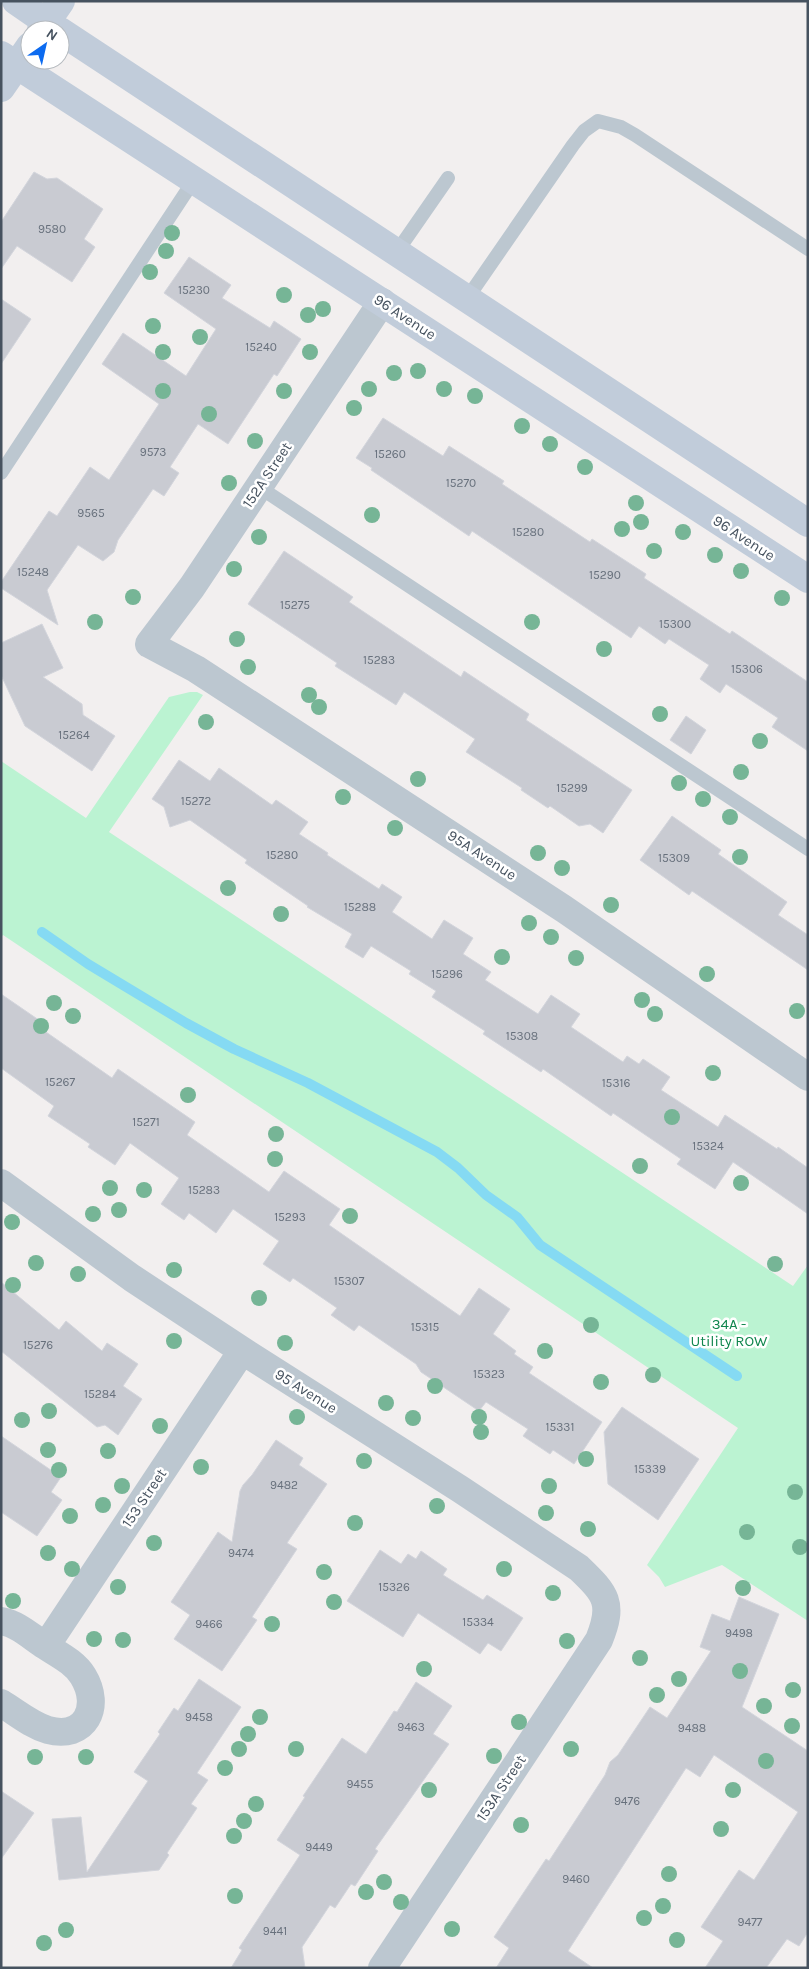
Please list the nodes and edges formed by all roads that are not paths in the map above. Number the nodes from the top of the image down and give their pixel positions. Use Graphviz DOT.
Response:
graph roads {
  1 [pos="16,1"];
  2 [pos="48,20"];
  3 [pos="70,34"];
  4 [pos="16,55"];
  5 [pos="1,88"];
  6 [pos="448,178"];
  7 [pos="194,180"];
  8 [pos="808,249"];
  9 [pos="396,253"];
  10 [pos="466,300"];
  11 [pos="382,302"];
  12 [pos="1,473"];
  13 [pos="259,487"];
  14 [pos="808,524"];
  15 [pos="804,574"];
  16 [pos="149,644"];
  17 [pos="808,849"];
  18 [pos="808,1076"];
  19 [pos="1,1182"];
  20 [pos="242,1351"];
  21 [pos="607,1603"];
  22 [pos="1,1621"];
  23 [pos="46,1646"];
  24 [pos="1,1703"];
  25 [pos="382,1968"];
  1 -- 2 [label="main road"];
  3 -- 9 [label="main road"];
  4 -- 5 [label="main road"];
  4 -- 7 [label="main road, 96 Avenue"];
  6 -- 9 [label="lane"];
  7 -- 11 [label="main road, 96 Avenue"];
  7 -- 12 [label="lane"];
  8 -- 10 [label="lane"];
  9 -- 10 [label="main road"];
  10 -- 14 [label="main road"];
  11 -- 13 [label="street, 152A Street"];
  11 -- 15 [label="main road, 96 Avenue"];
  13 -- 16 [label="street, 152A Street"];
  13 -- 17 [label="lane"];
  16 -- 18 [label="street, 95A Avenue"];
  19 -- 20 [label="street, 95 Avenue"];
  20 -- 21 [label="street, 95 Avenue"];
  20 -- 23 [label="street, 153 Street"];
  21 -- 25 [label="street, 153A Street"];
  22 -- 23 [label="street"];
  23 -- 24 [label="street"];
}
